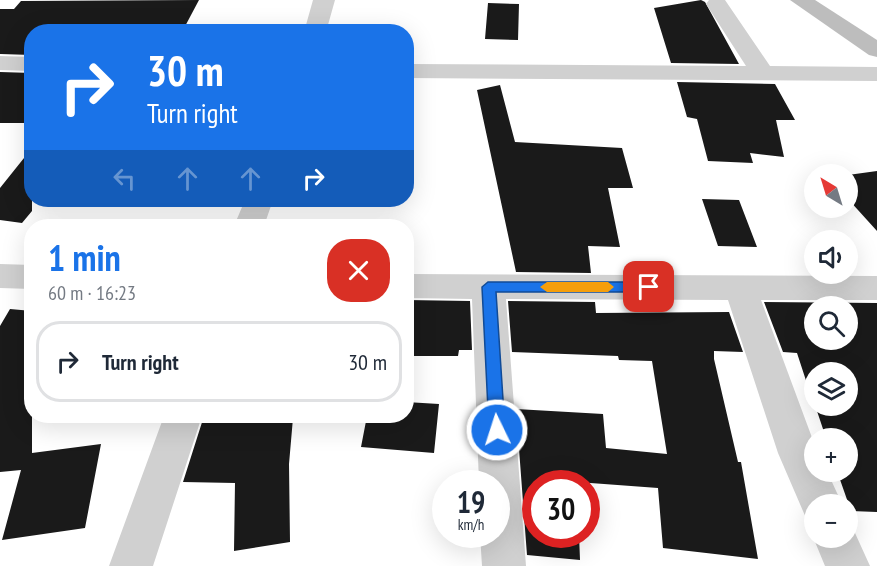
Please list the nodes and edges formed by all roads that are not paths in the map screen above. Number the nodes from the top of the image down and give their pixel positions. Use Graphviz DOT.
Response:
graph roads {
  1 [pos="324,0"];
  2 [pos="801,0"];
  3 [pos="717,4"];
  4 [pos="317,24"];
  5 [pos="877,50"];
  6 [pos="0,63"];
  7 [pos="24,64"];
  8 [pos="414,71"];
  9 [pos="762,74"];
  10 [pos="877,74"];
  11 [pos="0,276"];
  12 [pos="24,277"];
  13 [pos="414,286"];
  14 [pos="488,287"];
  15 [pos="740,288"];
  16 [pos="877,288"];
  17 [pos="181,423"];
  18 [pos="816,494"];
  19 [pos="840,548"];
  20 [pos="131,566"];
  21 [pos="504,566"];
  22 [pos="848,566"];
  1 -- 4 [label="street"];
  2 -- 5 [label="street"];
  3 -- 9 [label="street"];
  6 -- 7 [label="street"];
  8 -- 9 [label="street"];
  9 -- 10 [label="street"];
  11 -- 12 [label="street"];
  13 -- 14 [label="street"];
  14 -- 15 [label="street"];
  14 -- 21 [label="street"];
  15 -- 16 [label="street"];
  15 -- 18 [label="street"];
  17 -- 20 [label="street"];
  19 -- 22 [label="street"];
}
